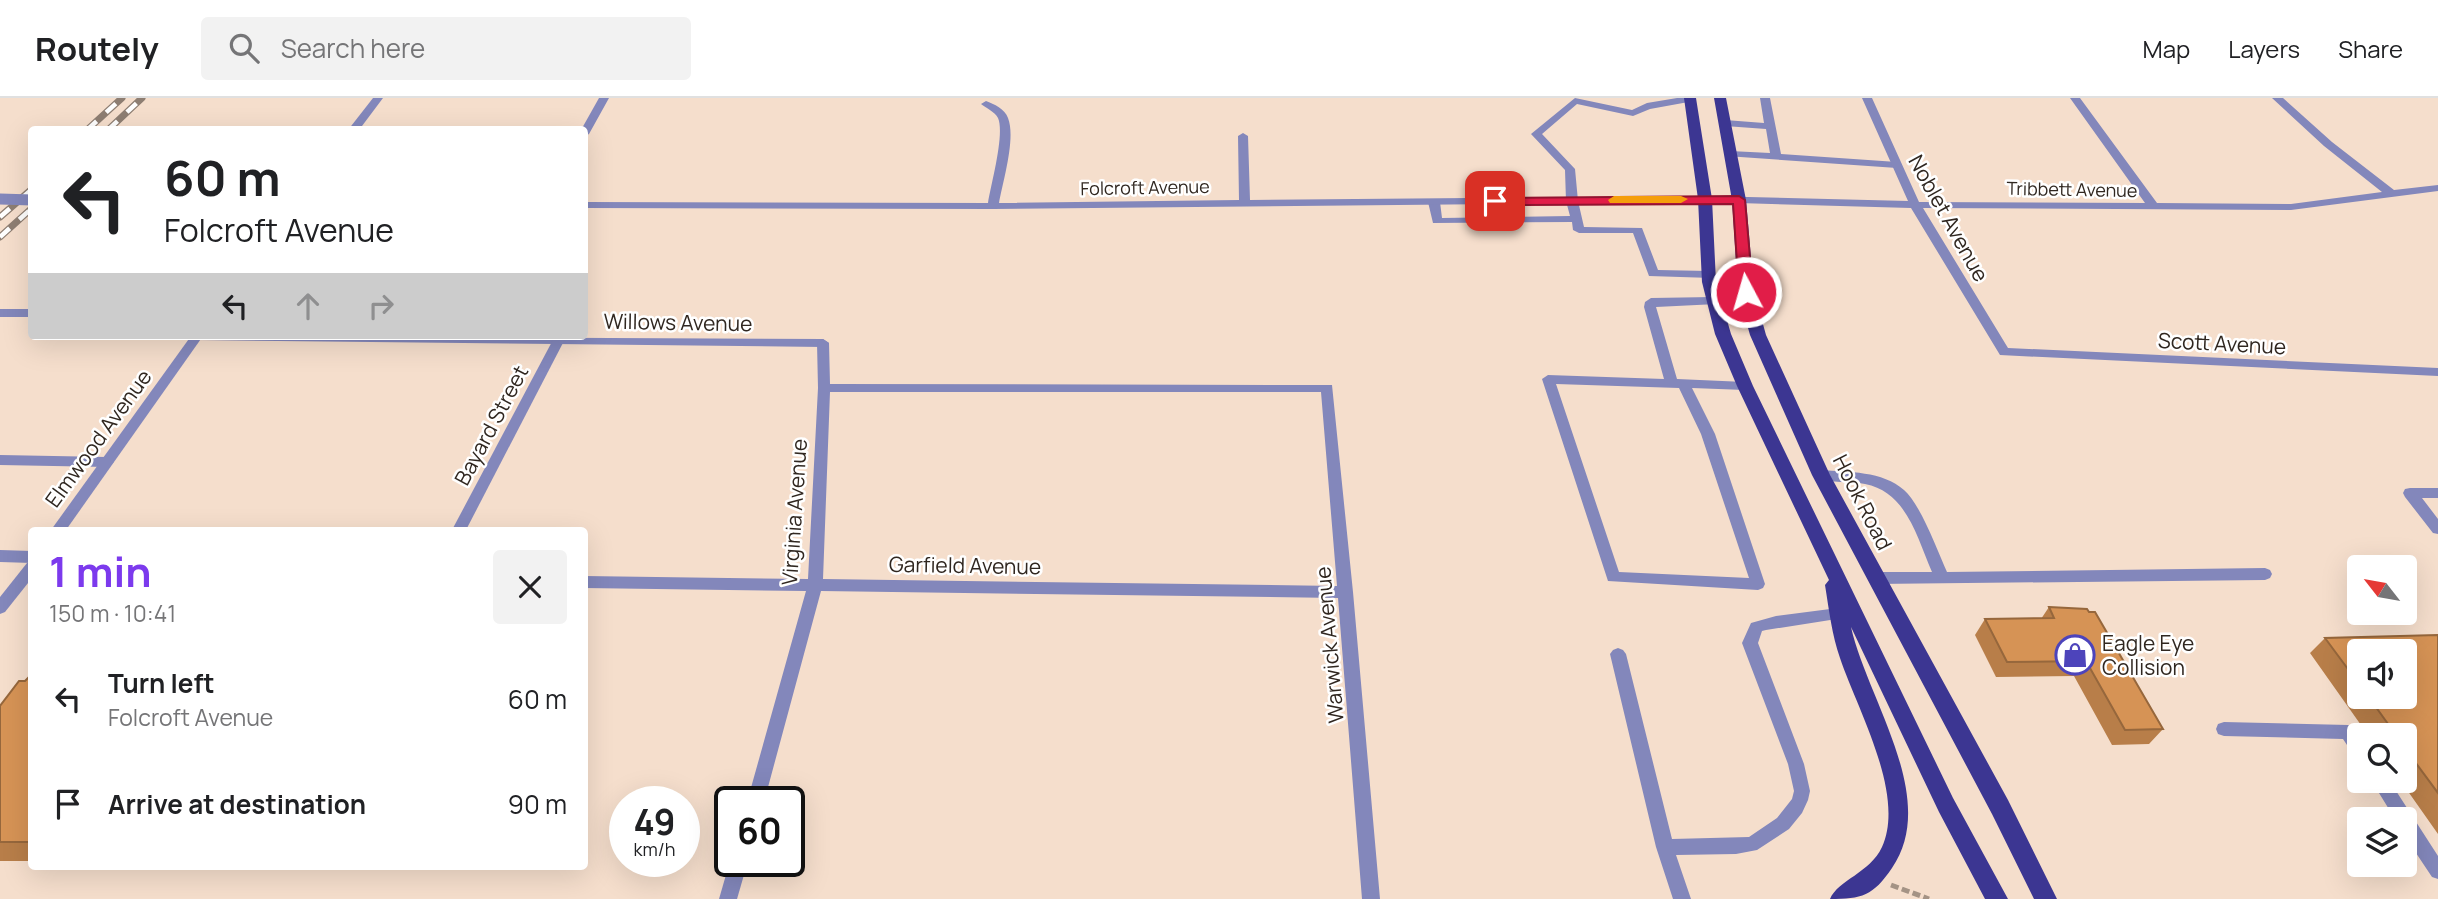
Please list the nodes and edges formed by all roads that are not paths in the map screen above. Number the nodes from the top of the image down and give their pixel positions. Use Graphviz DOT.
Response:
graph roads {
  1 [pos="378,98"];
  2 [pos="604,98"];
  3 [pos="1720,98"];
  4 [pos="1765,98"];
  5 [pos="1867,98"];
  6 [pos="2075,98"];
  7 [pos="2277,98"];
  8 [pos="1690,99"];
  9 [pos="986,104"];
  10 [pos="1725,122"];
  11 [pos="357,126"];
  12 [pos="1770,126"];
  13 [pos="588,127"];
  14 [pos="1243,136"];
  15 [pos="1730,154"];
  16 [pos="1776,157"];
  17 [pos="1897,165"];
  18 [pos="2438,188"];
  19 [pos="2392,194"];
  20 [pos="0,199"];
  21 [pos="1706,199"];
  22 [pos="28,200"];
  23 [pos="1739,200"];
  24 [pos="1572,201"];
  25 [pos="1434,202"];
  26 [pos="1245,203"];
  27 [pos="588,205"];
  28 [pos="1915,205"];
  29 [pos="993,206"];
  30 [pos="2154,207"];
  31 [pos="1576,219"];
  32 [pos="1708,275"];
  33 [pos="1713,301"];
  34 [pos="0,313"];
  35 [pos="28,313"];
  36 [pos="588,339"];
  37 [pos="194,340"];
  38 [pos="558,340"];
  39 [pos="823,343"];
  40 [pos="2004,352"];
  41 [pos="2438,372"];
  42 [pos="1677,383"];
  43 [pos="1745,386"];
  44 [pos="824,388"];
  45 [pos="0,460"];
  46 [pos="107,462"];
  47 [pos="1821,475"];
  48 [pos="2438,494"];
  49 [pos="60,527"];
  50 [pos="461,527"];
  51 [pos="2438,529"];
  52 [pos="0,556"];
  53 [pos="28,557"];
  54 [pos="1832,568"];
  55 [pos="28,574"];
  56 [pos="2265,574"];
  57 [pos="1942,577"];
  58 [pos="1875,578"];
  59 [pos="588,582"];
  60 [pos="815,584"];
  61 [pos="1346,592"];
  62 [pos="0,608"];
  63 [pos="1838,614"];
  64 [pos="1618,654"];
  65 [pos="2224,729"];
  66 [pos="2347,732"];
  67 [pos="759,786"];
  68 [pos="2417,839"];
  69 [pos="1664,847"];
  70 [pos="2438,871"];
  71 [pos="734,877"];
  72 [pos="728,899"];
  73 [pos="1371,899"];
  74 [pos="1682,899"];
  75 [pos="1841,899"];
  76 [pos="1997,899"];
  77 [pos="2046,899"];
  1 -- 11 [label="street"];
  2 -- 13 [label="street"];
  3 -- 10 [label="main road, Hook Road"];
  4 -- 12 [label="street"];
  5 -- 17 [label="street, Noblet Avenue"];
  6 -- 30 [label="street"];
  7 -- 19 [label="street"];
  8 -- 21 [label="main road"];
  8 -- 24 [label="street"];
  9 -- 29 [label="street"];
  10 -- 12 [label="street"];
  10 -- 15 [label="main road, Hook Road"];
  12 -- 16 [label="street"];
  14 -- 26 [label="street"];
  15 -- 16 [label="street"];
  15 -- 23 [label="main road, Hook Road"];
  16 -- 17 [label="street"];
  17 -- 28 [label="street, Noblet Avenue"];
  18 -- 19 [label="street, Tribbett Avenue"];
  19 -- 30 [label="street, Tribbett Avenue"];
  20 -- 22 [label="street, bridge"];
  21 -- 23 [label="street, Tribbett Avenue"];
  21 -- 24 [label="street, Folcroft Avenue"];
  21 -- 32 [label="main road"];
  23 -- 28 [label="street, Tribbett Avenue"];
  23 -- 47 [label="main road, Hook Road"];
  24 -- 25 [label="street, Folcroft Avenue"];
  24 -- 31 [label="street"];
  25 -- 26 [label="street, Folcroft Avenue"];
  25 -- 31 [label="street"];
  26 -- 29 [label="street, Folcroft Avenue"];
  27 -- 29 [label="street, Folcroft Avenue"];
  28 -- 30 [label="street, Tribbett Avenue"];
  28 -- 40 [label="street, Noblet Avenue"];
  31 -- 32 [label="street"];
  32 -- 33 [label="main road"];
  33 -- 42 [label="street"];
  33 -- 43 [label="main road"];
  34 -- 35 [label="street"];
  36 -- 39 [label="street, Willows Avenue"];
  37 -- 46 [label="street, Elmwood Avenue"];
  38 -- 50 [label="street, Bayard Street"];
  39 -- 44 [label="street, Virginia Avenue"];
  40 -- 41 [label="street, Scott Avenue"];
  42 -- 42 [label="street"];
  42 -- 43 [label="street"];
  43 -- 54 [label="main road"];
  44 -- 60 [label="street, Virginia Avenue"];
  44 -- 61 [label="street, Warwick Avenue"];
  45 -- 46 [label="street"];
  46 -- 49 [label="street, Elmwood Avenue"];
  47 -- 57 [label="street"];
  47 -- 58 [label="main road, Hook Road"];
  48 -- 51 [label="street"];
  52 -- 53 [label="street"];
  54 -- 63 [label="main road"];
  54 -- 76 [label="main road"];
  55 -- 62 [label="street"];
  56 -- 57 [label="street"];
  57 -- 58 [label="street"];
  58 -- 77 [label="main road, Hook Road"];
  59 -- 60 [label="street, Garfield Avenue"];
  60 -- 61 [label="street, Garfield Avenue"];
  60 -- 67 [label="street, Virginia Avenue"];
  61 -- 73 [label="street, Warwick Avenue"];
  63 -- 69 [label="street"];
  63 -- 75 [label="main road"];
  64 -- 69 [label="street"];
  65 -- 66 [label="street"];
  68 -- 70 [label="street"];
  69 -- 74 [label="street"];
  71 -- 72 [label="street"];
}
